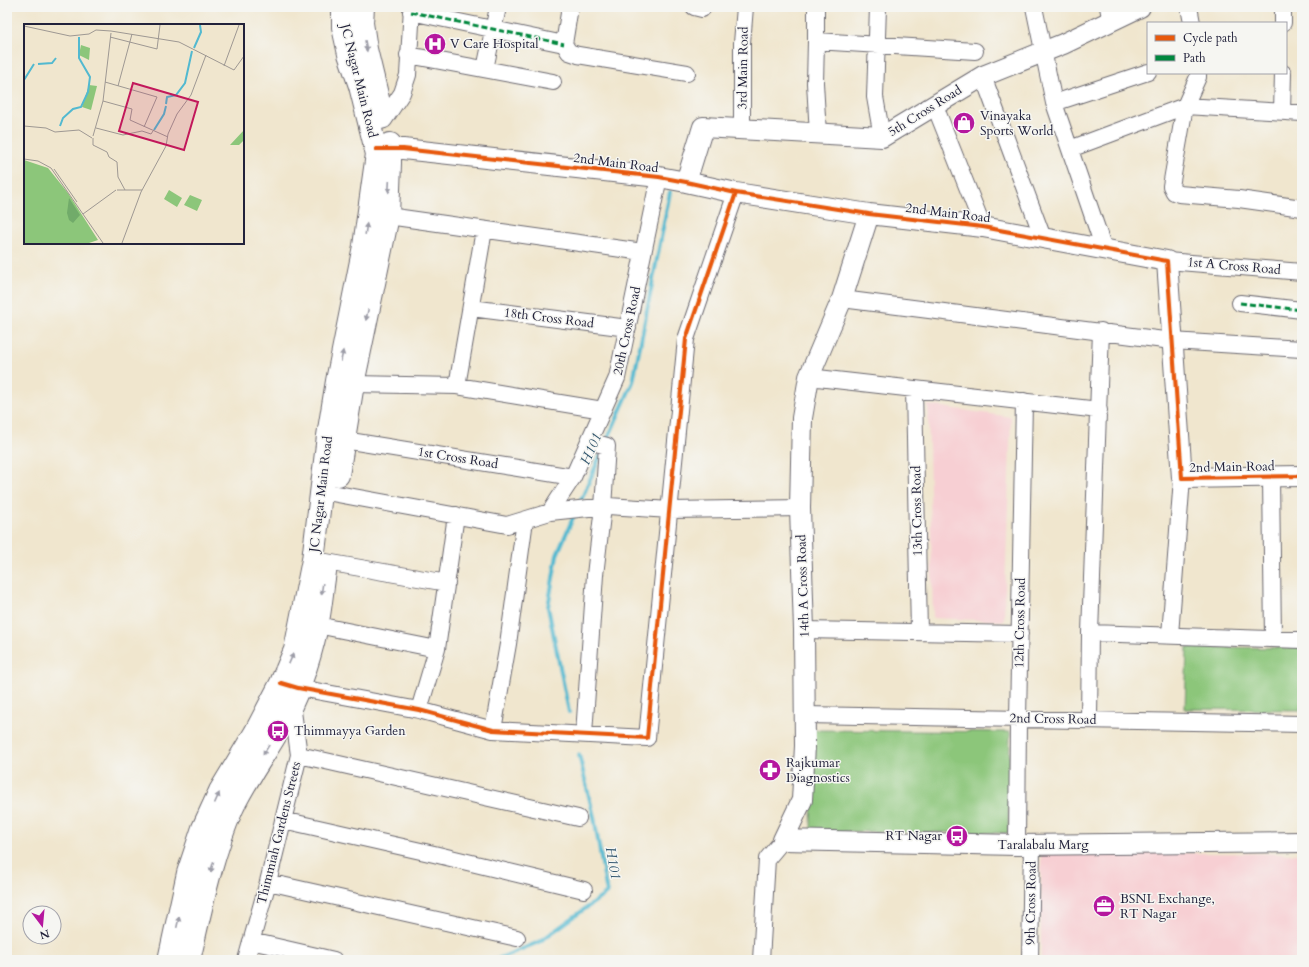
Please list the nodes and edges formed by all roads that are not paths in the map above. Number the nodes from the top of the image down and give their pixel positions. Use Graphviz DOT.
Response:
graph roads {
  1 [pos="343,7"];
  2 [pos="363,7"];
  3 [pos="498,7"];
  4 [pos="570,7"];
  5 [pos="745,7"];
  6 [pos="816,7"];
  7 [pos="878,7"];
  8 [pos="1034,7"];
  9 [pos="1140,7"];
  10 [pos="1189,7"];
  11 [pos="1283,7"];
  12 [pos="412,10"];
  13 [pos="1110,14"];
  14 [pos="1192,22"];
  15 [pos="1283,22"];
  16 [pos="494,29"];
  17 [pos="816,41"];
  18 [pos="564,44"];
  19 [pos="877,45"];
  20 [pos="975,51"];
  21 [pos="1044,52"];
  22 [pos="408,55"];
  23 [pos="485,69"];
  24 [pos="1147,72"];
  25 [pos="688,73"];
  26 [pos="1198,74"];
  27 [pos="1283,74"];
  28 [pos="983,76"];
  29 [pos="553,82"];
  30 [pos="1054,103"];
  31 [pos="934,106"];
  32 [pos="1185,106"];
  33 [pos="1282,112"];
  34 [pos="1302,113"];
  35 [pos="377,122"];
  36 [pos="742,129"];
  37 [pos="818,134"];
  38 [pos="882,138"];
  39 [pos="383,149"];
  40 [pos="1070,149"];
  41 [pos="659,178"];
  42 [pos="686,182"];
  43 [pos="736,193"];
  44 [pos="1302,208"];
  45 [pos="869,214"];
  46 [pos="388,216"];
  47 [pos="983,227"];
  48 [pos="484,230"];
  49 [pos="1043,238"];
  50 [pos="1104,249"];
  51 [pos="643,252"];
  52 [pos="1167,261"];
  53 [pos="1302,272"];
  54 [pos="842,299"];
  55 [pos="1240,303"];
  56 [pos="471,308"];
  57 [pos="1302,310"];
  58 [pos="628,328"];
  59 [pos="1101,331"];
  60 [pos="1172,341"];
  61 [pos="1302,349"];
  62 [pos="809,377"];
  63 [pos="345,383"];
  64 [pos="458,386"];
  65 [pos="914,389"];
  66 [pos="1024,401"];
  67 [pos="603,410"];
  68 [pos="1099,410"];
  69 [pos="344,440"];
  70 [pos="589,441"];
  71 [pos="1302,476"];
  72 [pos="573,477"];
  73 [pos="1272,477"];
  74 [pos="1182,478"];
  75 [pos="328,492"];
  76 [pos="603,507"];
  77 [pos="800,508"];
  78 [pos="670,510"];
  79 [pos="550,512"];
  80 [pos="456,515"];
  81 [pos="525,520"];
  82 [pos="326,562"];
  83 [pos="447,583"];
  84 [pos="317,626"];
  85 [pos="804,630"];
  86 [pos="919,632"];
  87 [pos="1090,633"];
  88 [pos="1020,634"];
  89 [pos="1170,635"];
  90 [pos="1273,639"];
  91 [pos="1302,640"];
  92 [pos="437,649"];
  93 [pos="290,692"];
  94 [pos="419,710"];
  95 [pos="805,715"];
  96 [pos="1018,719"];
  97 [pos="1089,720"];
  98 [pos="1302,724"];
  99 [pos="493,730"];
  100 [pos="584,734"];
  101 [pos="299,755"];
  102 [pos="578,818"];
  103 [pos="284,820"];
  104 [pos="783,840"];
  105 [pos="1302,842"];
  106 [pos="1024,845"];
  107 [pos="268,882"];
  108 [pos="584,890"];
  109 [pos="517,938"];
  110 [pos="251,941"];
  111 [pos="169,960"];
  112 [pos="189,960"];
  113 [pos="246,960"];
  114 [pos="334,960"];
  115 [pos="761,960"];
  116 [pos="1030,960"];
  1 -- 35 [label="main road, JC Nagar Main Road"];
  2 -- 35 [label="main road, JC Nagar Main Road, one-way"];
  3 -- 16 [label="street"];
  4 -- 18 [label="street"];
  5 -- 36 [label="street, 3rd Main Road"];
  6 -- 17 [label="street"];
  7 -- 19 [label="street"];
  8 -- 21 [label="street"];
  9 -- 13 [label="street, 5th Cross Road"];
  10 -- 14 [label="street"];
  11 -- 15 [label="street"];
  12 -- 16 [label="street"];
  12 -- 22 [label="street"];
  13 -- 21 [label="street, 5th Cross Road"];
  16 -- 18 [label="street"];
  16 -- 23 [label="street"];
  17 -- 19 [label="street"];
  17 -- 37 [label="street"];
  18 -- 25 [label="street"];
  19 -- 20 [label="street"];
  19 -- 38 [label="street"];
  21 -- 28 [label="street, 5th Cross Road"];
  21 -- 30 [label="street"];
  22 -- 23 [label="street"];
  22 -- 35 [label="street"];
  23 -- 29 [label="street"];
  24 -- 30 [label="street"];
  26 -- 32 [label="street"];
  27 -- 33 [label="street"];
  28 -- 31 [label="street, 5th Cross Road"];
  28 -- 49 [label="street"];
  30 -- 40 [label="street"];
  31 -- 38 [label="street, 5th Cross Road"];
  31 -- 47 [label="street"];
  32 -- 33 [label="street"];
  32 -- 40 [label="street"];
  32 -- 44 [label="street"];
  33 -- 34 [label="street"];
  35 -- 39 [label="main road, JC Nagar Main Road"];
  36 -- 37 [label="street, 5th Cross Road"];
  36 -- 42 [label="street, 5th Cross Road"];
  37 -- 38 [label="street, 5th Cross Road"];
  39 -- 41 [label="street, 2nd Main Road"];
  39 -- 46 [label="main road, JC Nagar Main Road, one-way"];
  63 -- 39 [label="main road, JC Nagar Main Road, one-way"];
  40 -- 50 [label="street"];
  41 -- 42 [label="street, 2nd Main Road"];
  41 -- 51 [label="street, 20th Cross Road"];
  42 -- 43 [label="street, 2nd Main Road"];
  43 -- 45 [label="street, 2nd Main Road"];
  43 -- 78 [label="street"];
  45 -- 47 [label="street, 2nd Main Road"];
  45 -- 54 [label="street, 14th A Cross Road"];
  46 -- 48 [label="street"];
  46 -- 63 [label="main road, JC Nagar Main Road, one-way"];
  47 -- 49 [label="street, 2nd Main Road"];
  48 -- 51 [label="street"];
  48 -- 56 [label="street"];
  49 -- 50 [label="street, 2nd Main Road"];
  50 -- 52 [label="street, 2nd Main Road"];
  51 -- 58 [label="street, 20th Cross Road"];
  52 -- 53 [label="street, 1st A Cross Road"];
  52 -- 60 [label="street, 2nd Main Road"];
  54 -- 59 [label="street"];
  54 -- 62 [label="street, 14th A Cross Road"];
  55 -- 57 [label="street"];
  56 -- 58 [label="street, 18th Cross Road"];
  56 -- 64 [label="street"];
  58 -- 67 [label="street, 20th Cross Road"];
  59 -- 60 [label="street"];
  59 -- 68 [label="street"];
  60 -- 61 [label="street"];
  60 -- 74 [label="street, 2nd Main Road"];
  62 -- 65 [label="street"];
  62 -- 77 [label="street, 14th A Cross Road"];
  63 -- 64 [label="street"];
  63 -- 69 [label="main road, JC Nagar Main Road"];
  63 -- 75 [label="main road, JC Nagar Main Road"];
  64 -- 67 [label="street"];
  65 -- 66 [label="street"];
  65 -- 86 [label="street, 13th Cross Road"];
  66 -- 68 [label="street"];
  66 -- 88 [label="street, 12th Cross Road"];
  67 -- 70 [label="street, 20th Cross Road"];
  68 -- 87 [label="street"];
  69 -- 72 [label="street, 1st Cross Road"];
  69 -- 75 [label="main road, JC Nagar Main Road"];
  70 -- 72 [label="street, 20th Cross Road"];
  70 -- 76 [label="street"];
  71 -- 73 [label="street, 2nd Main Road"];
  72 -- 79 [label="street, 20th Cross Road"];
  73 -- 74 [label="street, 2nd Main Road"];
  73 -- 90 [label="street"];
  74 -- 89 [label="street"];
  75 -- 80 [label="street"];
  75 -- 82 [label="main road, JC Nagar Main Road"];
  93 -- 75 [label="main road, JC Nagar Main Road, one-way"];
  76 -- 78 [label="street"];
  76 -- 79 [label="street"];
  76 -- 100 [label="street"];
  77 -- 78 [label="street"];
  77 -- 85 [label="street, 14th A Cross Road"];
  78 -- 100 [label="street"];
  79 -- 81 [label="street"];
  80 -- 81 [label="street"];
  80 -- 83 [label="street"];
  81 -- 99 [label="street"];
  82 -- 83 [label="street"];
  82 -- 84 [label="main road, JC Nagar Main Road, one-way"];
  83 -- 92 [label="street"];
  84 -- 92 [label="street"];
  84 -- 93 [label="main road, JC Nagar Main Road"];
  85 -- 86 [label="street"];
  85 -- 95 [label="street, 14th A Cross Road"];
  86 -- 88 [label="street"];
  87 -- 89 [label="street"];
  87 -- 97 [label="street"];
  88 -- 96 [label="street, 12th Cross Road"];
  89 -- 90 [label="street"];
  90 -- 91 [label="street"];
  92 -- 94 [label="street"];
  93 -- 94 [label="street"];
  93 -- 101 [label="street, Thimmiah Gardens Streets"];
  111 -- 93 [label="main road, JC Nagar Main Road, one-way"];
  93 -- 112 [label="main road, JC Nagar Main Road, one-way"];
  94 -- 99 [label="street"];
  95 -- 96 [label="street, 2nd Cross Road"];
  95 -- 104 [label="street, 14th A Cross Road"];
  96 -- 97 [label="street, 2nd Cross Road"];
  96 -- 106 [label="street, 12th Cross Road"];
  97 -- 98 [label="street, 2nd Cross Road"];
  99 -- 100 [label="street"];
  101 -- 102 [label="street"];
  101 -- 103 [label="street, Thimmiah Gardens Streets"];
  103 -- 107 [label="street, Thimmiah Gardens Streets"];
  103 -- 108 [label="street"];
  104 -- 106 [label="street, Taralabalu Marg"];
  104 -- 115 [label="street, 14th A Cross Road"];
  105 -- 106 [label="street, Taralabalu Marg"];
  106 -- 116 [label="street, 9th Cross Road"];
  107 -- 109 [label="street"];
  107 -- 110 [label="street, Thimmiah Gardens Streets"];
  110 -- 113 [label="street, Thimmiah Gardens Streets"];
  110 -- 114 [label="street"];
}
